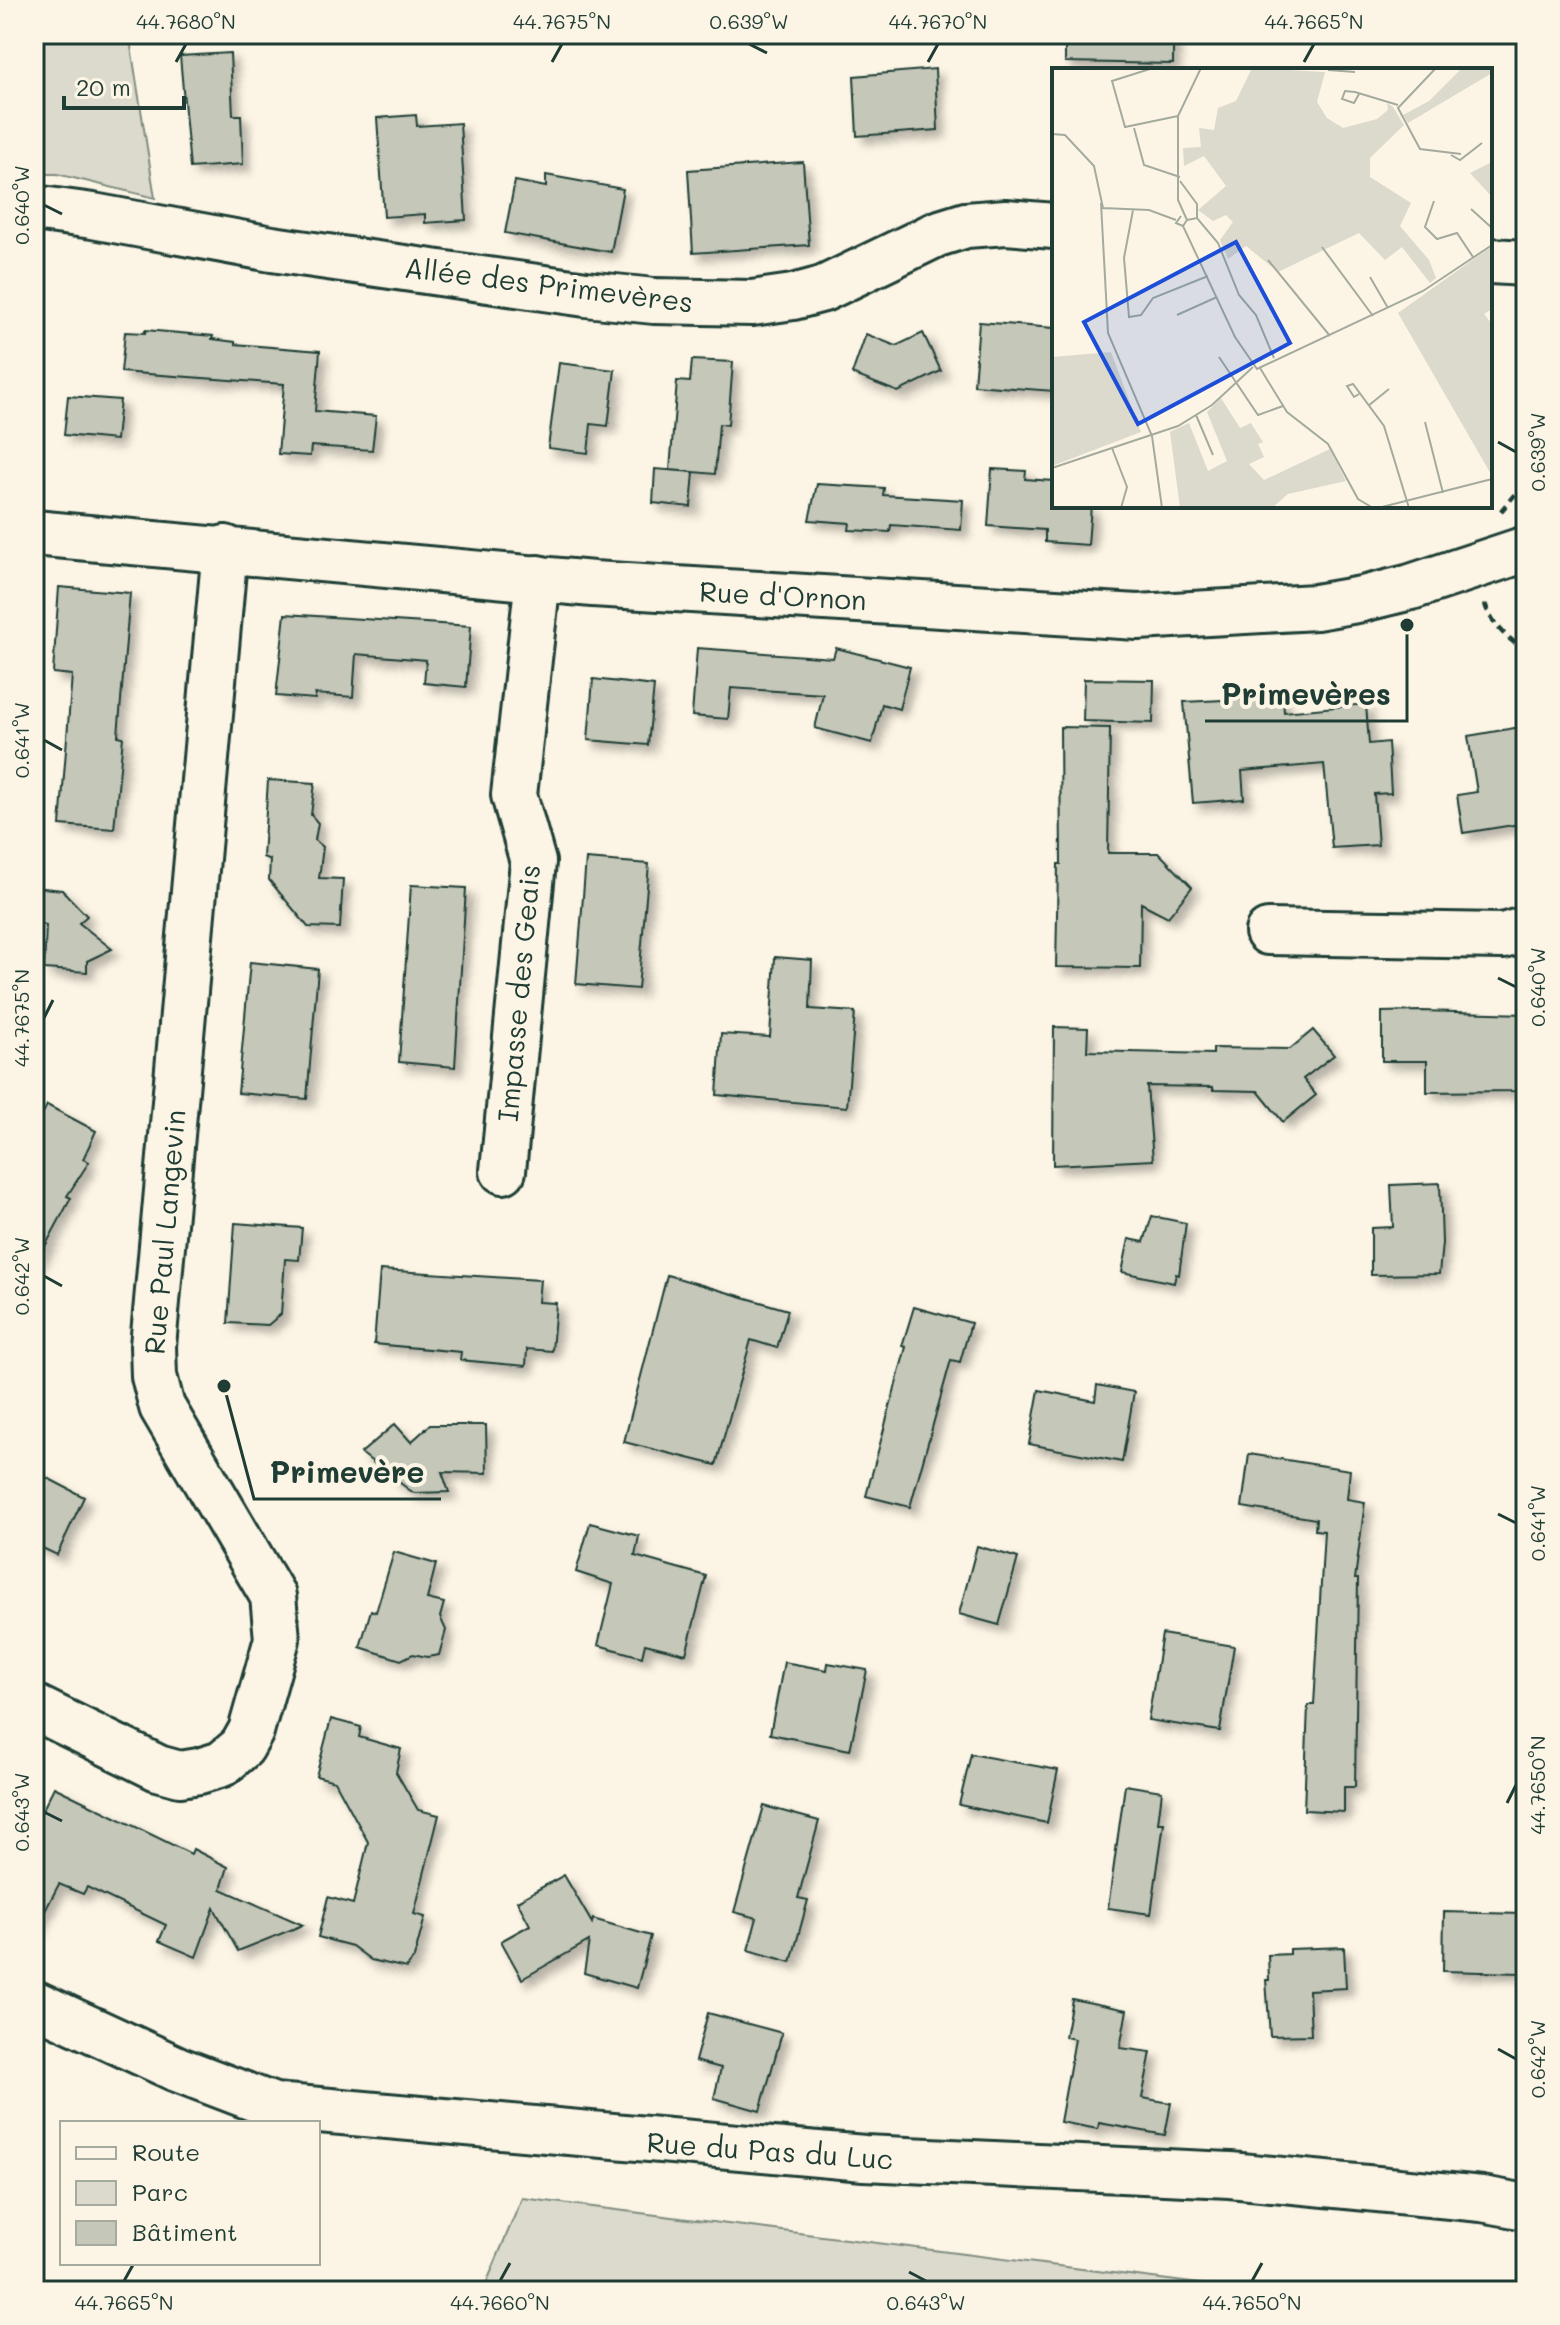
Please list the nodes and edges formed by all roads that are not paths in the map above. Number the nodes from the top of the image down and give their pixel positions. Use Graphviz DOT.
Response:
graph roads {
  1 [pos="34,208"];
  2 [pos="1052,226"];
  3 [pos="1492,261"];
  4 [pos="1526,263"];
  5 [pos="34,533"];
  6 [pos="225,548"];
  7 [pos="1526,549"];
  8 [pos="538,578"];
  9 [pos="1526,929"];
  10 [pos="1268,932"];
  11 [pos="503,1171"];
  12 [pos="34,1707"];
  13 [pos="34,2003"];
  14 [pos="1526,2207"];
  1 -- 2 [label="street, Allée des Primevères"];
  3 -- 4 [label="street"];
  5 -- 6 [label="street, Rue d'Ornon"];
  6 -- 8 [label="street, Rue d'Ornon"];
  6 -- 12 [label="street, Rue Paul Langevin"];
  7 -- 8 [label="street, Rue d'Ornon"];
  8 -- 11 [label="street, Impasse des Geais"];
  9 -- 10 [label="street"];
  13 -- 14 [label="street, Rue du Pas du Luc"];
}
